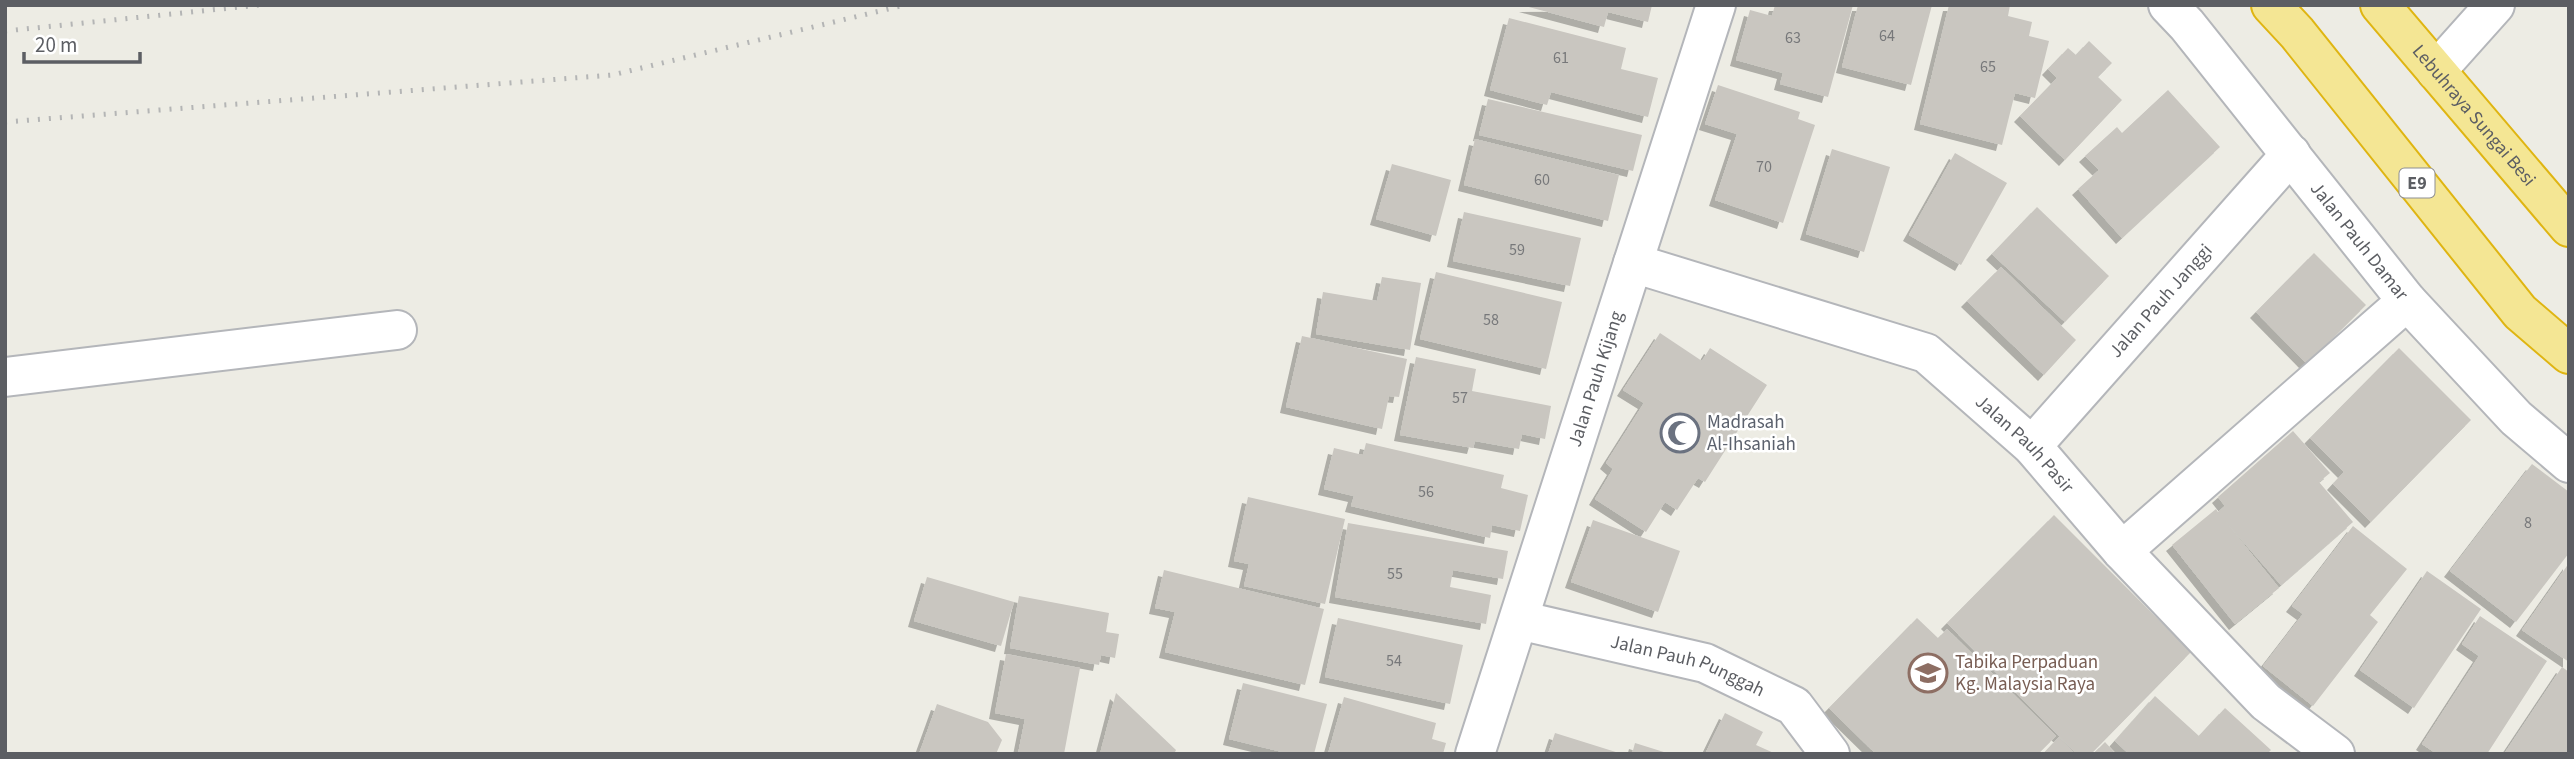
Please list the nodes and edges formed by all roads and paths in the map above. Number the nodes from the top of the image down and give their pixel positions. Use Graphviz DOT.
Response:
graph roads {
  1 [pos="1716,5"];
  2 [pos="2168,5"];
  3 [pos="2270,5"];
  4 [pos="2380,5"];
  5 [pos="2495,5"];
  6 [pos="2436,71"];
  7 [pos="2291,154"];
  8 [pos="2569,227"];
  9 [pos="1633,263"];
  10 [pos="2407,301"];
  11 [pos="397,330"];
  12 [pos="2569,354"];
  13 [pos="5,377"];
  14 [pos="2032,446"];
  15 [pos="2569,463"];
  16 [pos="2122,551"];
  17 [pos="1519,620"];
  18 [pos="1475,754"];
  19 [pos="1830,754"];
  20 [pos="2335,754"];
  1 -- 9 [label="street, Jalan Pauh Kijang"];
  2 -- 7 [label="street, Jalan Pauh Damar"];
  3 -- 12 [label="highway, E9"];
  4 -- 6 [label="highway, Lebuhraya Sungai Besi"];
  5 -- 6 [label="street"];
  6 -- 8 [label="highway, Lebuhraya Sungai Besi"];
  7 -- 10 [label="street, Jalan Pauh Damar"];
  7 -- 14 [label="street, Jalan Pauh Janggi"];
  9 -- 14 [label="street, Jalan Pauh Pasir"];
  9 -- 17 [label="street, Jalan Pauh Kijang"];
  10 -- 15 [label="street, Jalan Pauh Damar"];
  10 -- 16 [label="street"];
  11 -- 13 [label="street"];
  14 -- 16 [label="street, Jalan Pauh Pasir"];
  16 -- 20 [label="street, Jalan Pauh Pasir"];
  17 -- 18 [label="street, Jalan Pauh Kijang"];
  17 -- 19 [label="street, Jalan Pauh Punggah"];
}
